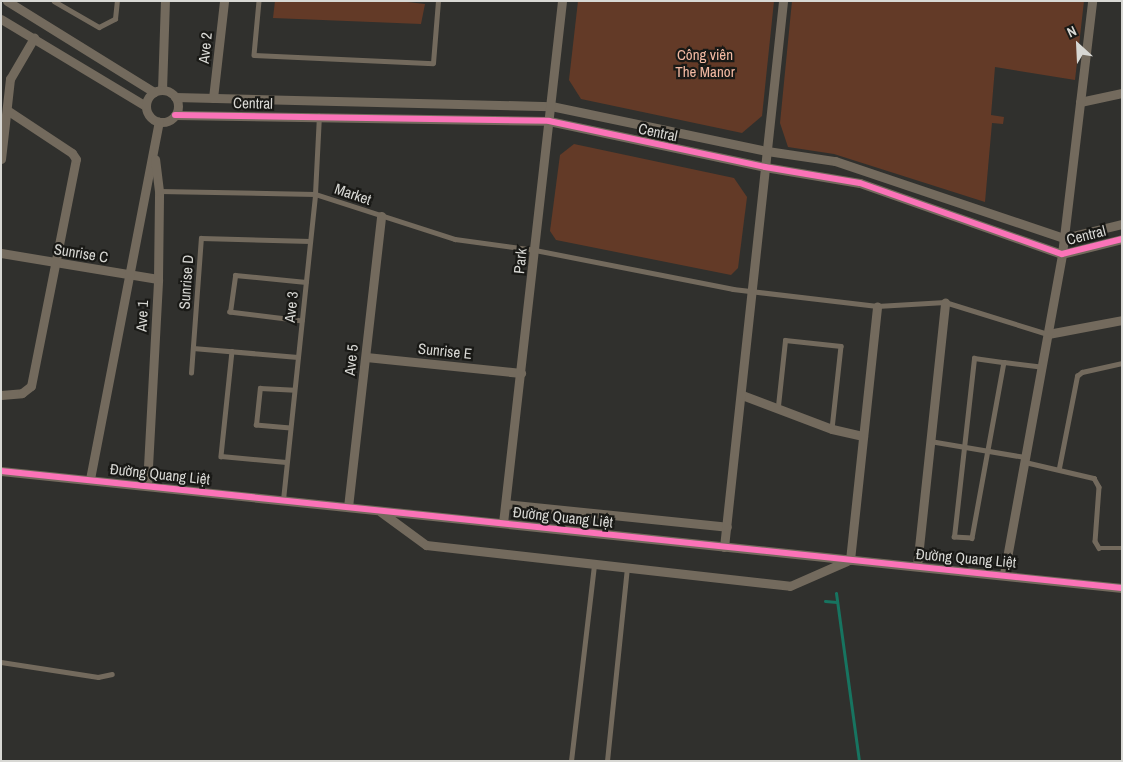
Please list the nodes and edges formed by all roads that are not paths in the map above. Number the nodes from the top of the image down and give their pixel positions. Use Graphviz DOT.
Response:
graph roads {
  1 [pos="7,1"];
  2 [pos="54,1"];
  3 [pos="116,1"];
  4 [pos="165,1"];
  5 [pos="224,1"];
  6 [pos="259,1"];
  7 [pos="438,1"];
  8 [pos="562,1"];
  9 [pos="783,1"];
  10 [pos="1092,1"];
  11 [pos="1,19"];
  12 [pos="34,38"];
  13 [pos="158,91"];
  14 [pos="1122,93"];
  15 [pos="175,97"];
  16 [pos="213,98"];
  17 [pos="1080,102"];
  18 [pos="146,106"];
  19 [pos="551,106"];
  20 [pos="7,110"];
  21 [pos="175,115"];
  22 [pos="319,116"];
  23 [pos="550,121"];
  24 [pos="159,122"];
  25 [pos="154,149"];
  26 [pos="767,151"];
  27 [pos="1,159"];
  28 [pos="765,167"];
  29 [pos="159,191"];
  30 [pos="315,194"];
  31 [pos="144,208"];
  32 [pos="159,210"];
  33 [pos="381,216"];
  34 [pos="1122,224"];
  35 [pos="1064,238"];
  36 [pos="1122,239"];
  37 [pos="310,240"];
  38 [pos="535,250"];
  39 [pos="1,253"];
  40 [pos="1062,254"];
  41 [pos="56,263"];
  42 [pos="131,274"];
  43 [pos="158,279"];
  44 [pos="306,282"];
  45 [pos="753,292"];
  46 [pos="945,302"];
  47 [pos="877,306"];
  48 [pos="302,320"];
  49 [pos="1122,320"];
  50 [pos="1048,334"];
  51 [pos="193,348"];
  52 [pos="232,351"];
  53 [pos="298,357"];
  54 [pos="366,357"];
  55 [pos="1004,362"];
  56 [pos="1122,363"];
  57 [pos="1042,368"];
  58 [pos="191,373"];
  59 [pos="521,373"];
  60 [pos="294,390"];
  61 [pos="1,395"];
  62 [pos="742,395"];
  63 [pos="778,406"];
  64 [pos="290,428"];
  65 [pos="832,429"];
  66 [pos="863,436"];
  67 [pos="930,441"];
  68 [pos="964,446"];
  69 [pos="988,450"];
  70 [pos="1025,459"];
  71 [pos="286,462"];
  72 [pos="1059,468"];
  73 [pos="1,471"];
  74 [pos="90,479"];
  75 [pos="147,485"];
  76 [pos="283,500"];
  77 [pos="506,504"];
  78 [pos="348,507"];
  79 [pos="379,511"];
  80 [pos="504,524"];
  81 [pos="727,527"];
  82 [pos="724,547"];
  83 [pos="1122,548"];
  84 [pos="850,560"];
  85 [pos="594,564"];
  86 [pos="917,566"];
  87 [pos="627,567"];
  88 [pos="1004,574"];
  89 [pos="1122,588"];
  90 [pos="1,662"];
  91 [pos="112,674"];
  92 [pos="571,761"];
  93 [pos="607,761"];
  1 -- 13 [label="street"];
  2 -- 3 [label="lane"];
  4 -- 13 [label="street"];
  5 -- 16 [label="street, Ave 2"];
  6 -- 7 [label="lane"];
  8 -- 19 [label="street, Park"];
  9 -- 26 [label="street"];
  10 -- 17 [label="street"];
  11 -- 12 [label="street"];
  12 -- 18 [label="street"];
  12 -- 20 [label="street"];
  13 -- 15 [label="street"];
  13 -- 18 [label="street"];
  14 -- 17 [label="street"];
  15 -- 16 [label="street, Central"];
  15 -- 21 [label="street"];
  16 -- 19 [label="street, Central"];
  17 -- 35 [label="street"];
  18 -- 24 [label="street"];
  19 -- 23 [label="street, Park"];
  19 -- 26 [label="street, Central"];
  20 -- 27 [label="street"];
  20 -- 41 [label="street"];
  21 -- 22 [label="street, Central"];
  21 -- 24 [label="street"];
  22 -- 23 [label="street, Central"];
  22 -- 30 [label="lane, Ave 3"];
  23 -- 28 [label="street, Central"];
  23 -- 38 [label="street, Park"];
  24 -- 25 [label="street, Ave 1"];
  25 -- 29 [label="street, Ave 1"];
  25 -- 31 [label="street, Ave 1"];
  26 -- 28 [label="street"];
  26 -- 35 [label="street, Central"];
  28 -- 40 [label="street, Central"];
  28 -- 45 [label="street"];
  29 -- 30 [label="lane, Market"];
  29 -- 32 [label="street, Ave 1"];
  30 -- 33 [label="lane, Market"];
  30 -- 37 [label="lane, Ave 3"];
  31 -- 32 [label="street"];
  31 -- 42 [label="street, Ave 1"];
  32 -- 43 [label="street, Ave 1"];
  33 -- 38 [label="lane, Market"];
  33 -- 54 [label="street, Ave 5"];
  34 -- 35 [label="street, Central"];
  35 -- 40 [label="street"];
  36 -- 40 [label="street, Central"];
  37 -- 44 [label="lane, Ave 3"];
  37 -- 51 [label="lane, Sunrise D"];
  38 -- 45 [label="lane, Market"];
  38 -- 59 [label="street, Park"];
  39 -- 41 [label="street, Sunrise C"];
  40 -- 50 [label="street"];
  41 -- 42 [label="street, Sunrise C"];
  41 -- 61 [label="street"];
  42 -- 43 [label="street, Sunrise C"];
  42 -- 74 [label="street, Ave 1"];
  43 -- 75 [label="street, Ave 1"];
  44 -- 48 [label="lane, Ave 3"];
  44 -- 48 [label="lane"];
  45 -- 47 [label="lane, Market"];
  45 -- 62 [label="street"];
  46 -- 47 [label="lane, Market"];
  46 -- 50 [label="lane"];
  46 -- 67 [label="street"];
  47 -- 66 [label="street"];
  48 -- 53 [label="lane, Ave 3"];
  49 -- 50 [label="street"];
  50 -- 57 [label="street"];
  51 -- 52 [label="lane"];
  51 -- 58 [label="lane, Sunrise D"];
  52 -- 53 [label="lane"];
  52 -- 71 [label="lane"];
  53 -- 60 [label="lane, Ave 3"];
  54 -- 59 [label="street, Sunrise E"];
  54 -- 78 [label="street, Ave 5"];
  55 -- 57 [label="lane"];
  55 -- 68 [label="lane"];
  55 -- 69 [label="lane"];
  56 -- 72 [label="lane"];
  57 -- 70 [label="street"];
  59 -- 77 [label="street, Park"];
  60 -- 64 [label="lane, Ave 3"];
  60 -- 64 [label="lane"];
  62 -- 63 [label="street"];
  62 -- 81 [label="street"];
  63 -- 65 [label="street"];
  63 -- 65 [label="lane"];
  64 -- 71 [label="lane, Ave 3"];
  65 -- 66 [label="street"];
  66 -- 84 [label="street"];
  67 -- 68 [label="lane"];
  67 -- 86 [label="street"];
  68 -- 69 [label="lane"];
  68 -- 69 [label="lane"];
  69 -- 70 [label="lane"];
  70 -- 72 [label="lane"];
  70 -- 88 [label="street"];
  71 -- 76 [label="lane, Ave 3"];
  72 -- 83 [label="lane"];
  73 -- 74 [label="street, Đường Quang Liệt"];
  74 -- 75 [label="street, Đường Quang Liệt"];
  75 -- 76 [label="street, Đường Quang Liệt"];
  76 -- 78 [label="street, Đường Quang Liệt"];
  77 -- 80 [label="street, Park"];
  77 -- 81 [label="street"];
  78 -- 79 [label="street, Đường Quang Liệt"];
  79 -- 80 [label="street, Đường Quang Liệt"];
  79 -- 85 [label="street"];
  80 -- 82 [label="street, Đường Quang Liệt"];
  81 -- 82 [label="street"];
  82 -- 84 [label="street, Đường Quang Liệt"];
  84 -- 86 [label="street, Đường Quang Liệt"];
  84 -- 87 [label="street"];
  85 -- 87 [label="street"];
  85 -- 92 [label="lane"];
  86 -- 88 [label="street, Đường Quang Liệt"];
  87 -- 93 [label="lane"];
  88 -- 89 [label="street, Đường Quang Liệt"];
  90 -- 91 [label="lane"];
}
